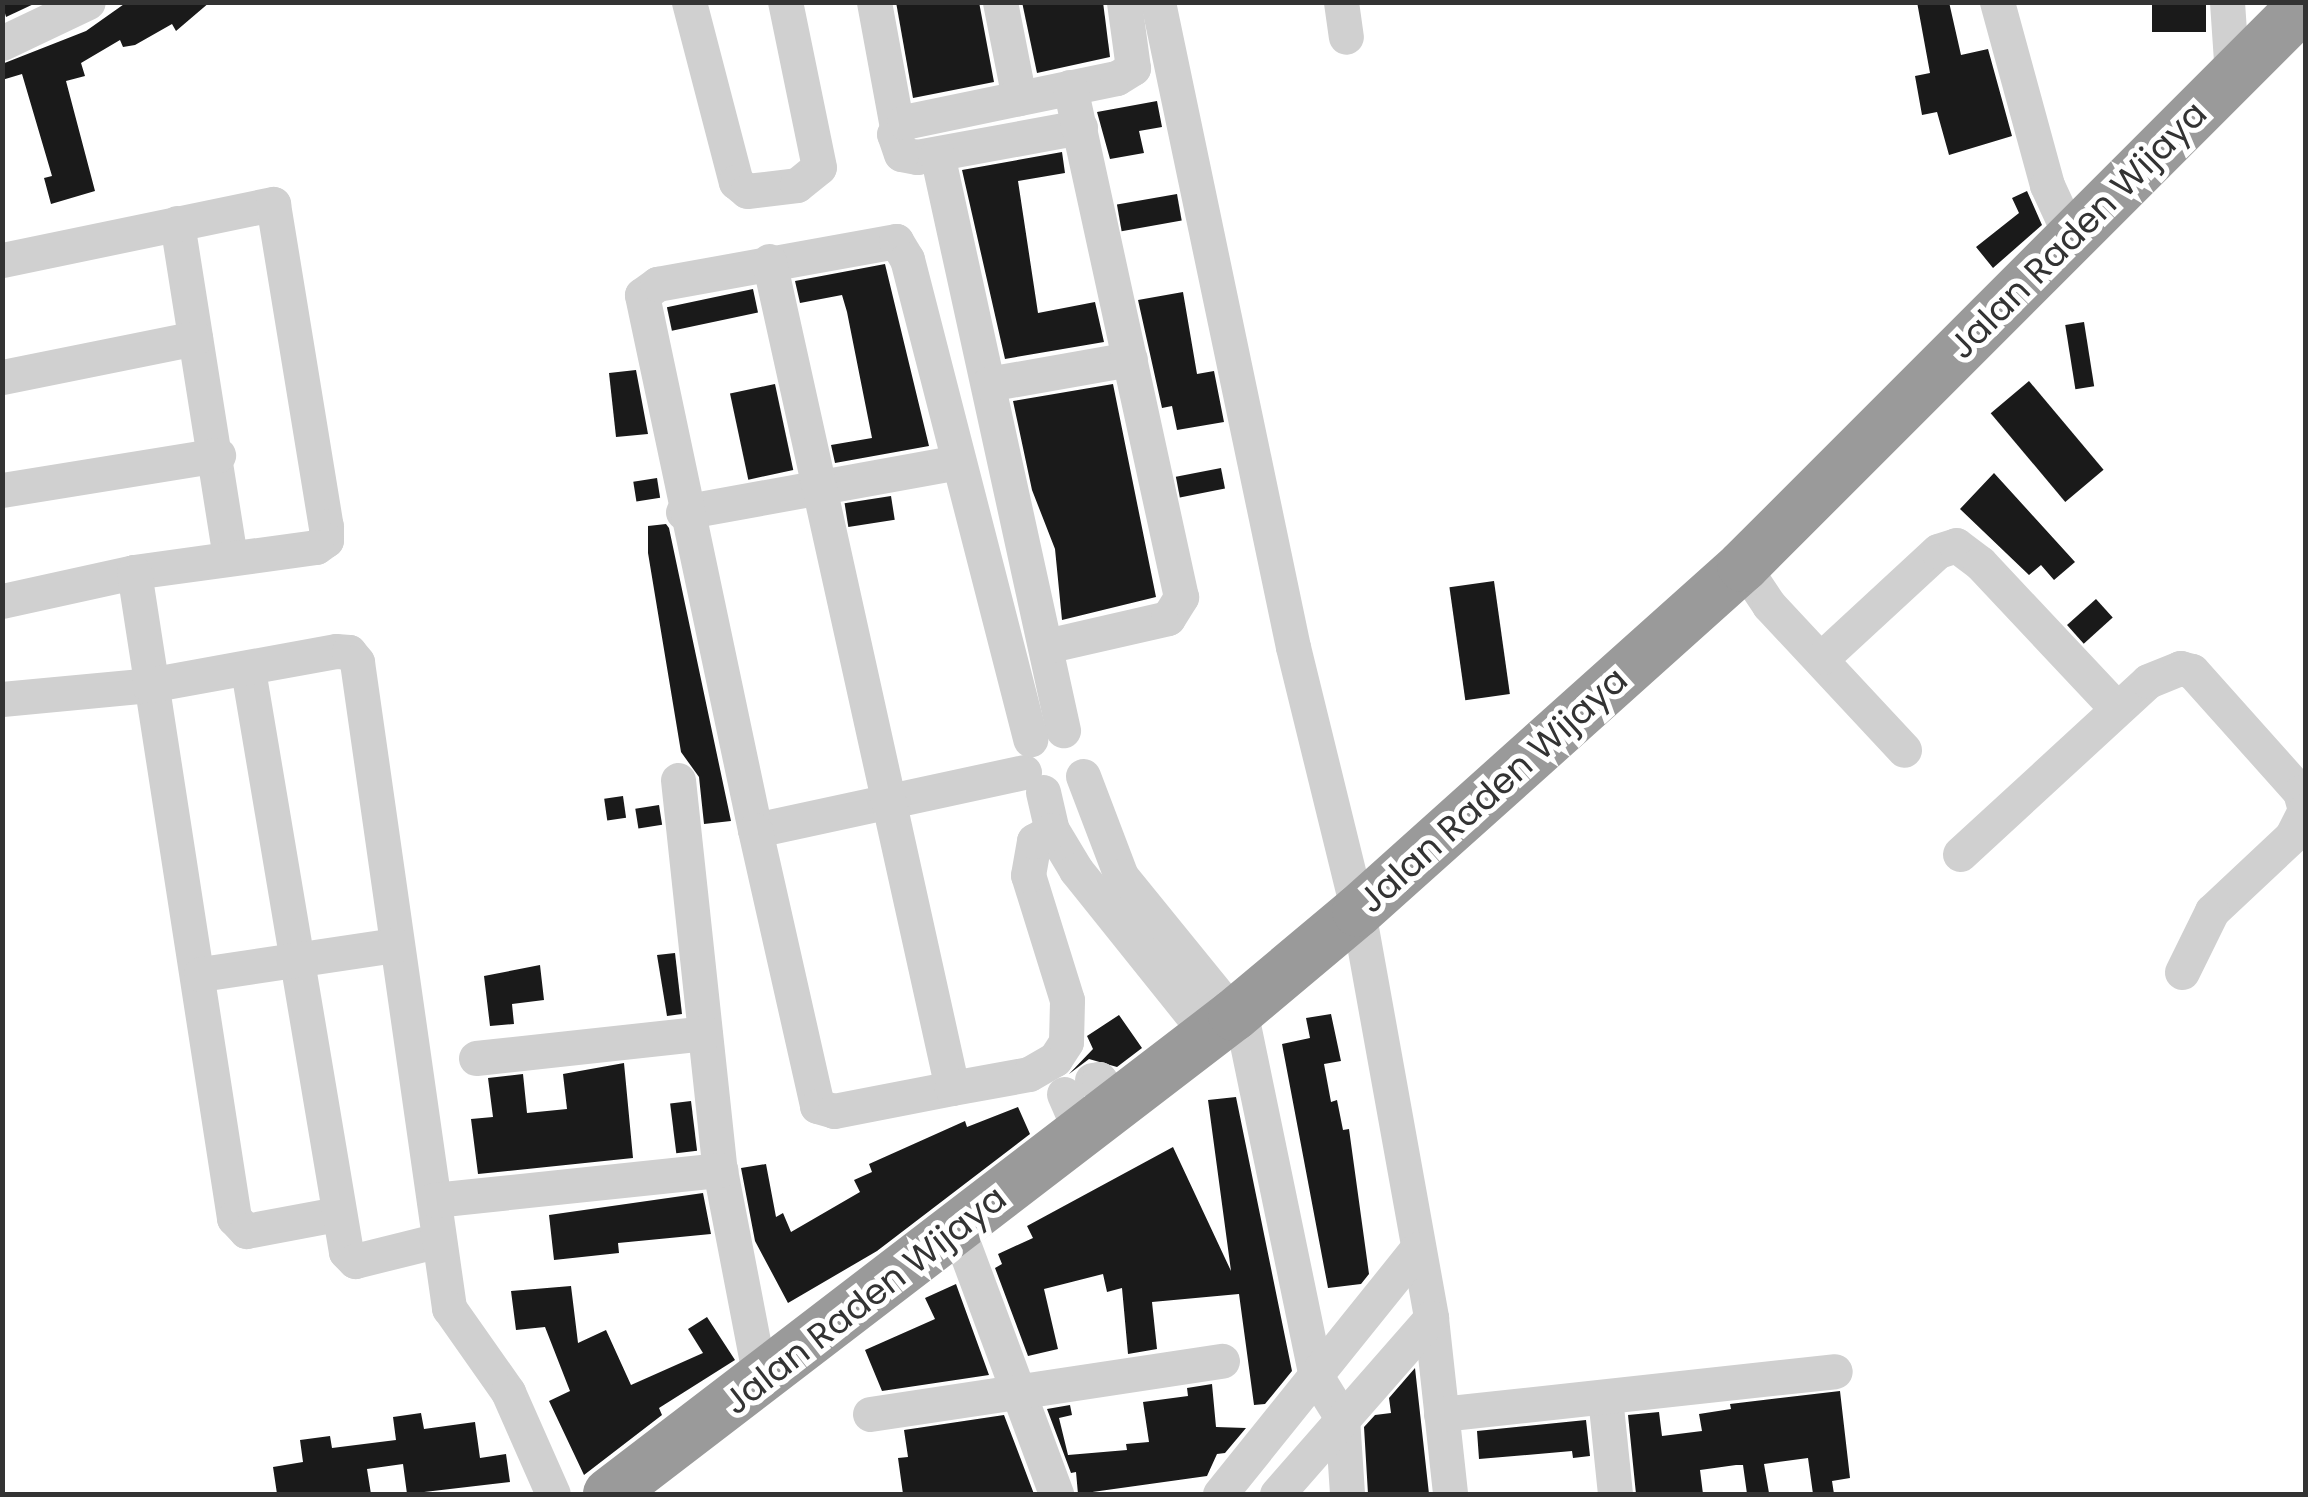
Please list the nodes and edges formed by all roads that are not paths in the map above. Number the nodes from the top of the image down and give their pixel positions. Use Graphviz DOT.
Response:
graph roads {
  1 [pos="88,2"];
  2 [pos="688,2"];
  3 [pos="785,2"];
  4 [pos="874,2"];
  5 [pos="1000,2"];
  6 [pos="1124,2"];
  7 [pos="1158,2"];
  8 [pos="1997,2"];
  9 [pos="2227,2"];
  10 [pos="2306,3"];
  11 [pos="2,43"];
  12 [pos="2232,75"];
  13 [pos="1070,88"];
  14 [pos="1018,98"];
  15 [pos="1080,126"];
  16 [pos="897,127"];
  17 [pos="937,154"];
  18 [pos="177,223"];
  19 [pos="2070,236"];
  20 [pos="2,260"];
  21 [pos="769,262"];
  22 [pos="195,338"];
  23 [pos="1130,359"];
  24 [pos="2,377"];
  25 [pos="988,384"];
  26 [pos="218,455"];
  27 [pos="959,462"];
  28 [pos="816,486"];
  29 [pos="2,490"];
  30 [pos="683,512"];
  31 [pos="230,556"];
  32 [pos="1744,566"];
  33 [pos="134,572"];
  34 [pos="2,601"];
  35 [pos="1046,646"];
  36 [pos="1822,657"];
  37 [pos="248,670"];
  38 [pos="150,685"];
  39 [pos="2,699"];
  40 [pos="2117,709"];
  41 [pos="1904,750"];
  42 [pos="1040,758"];
  43 [pos="1083,776"];
  44 [pos="678,780"];
  45 [pos="890,800"];
  46 [pos="755,830"];
  47 [pos="1052,830"];
  48 [pos="1960,854"];
  49 [pos="1358,911"];
  50 [pos="1132,917"];
  51 [pos="395,945"];
  52 [pos="299,957"];
  53 [pos="2182,972"];
  54 [pos="201,974"];
  55 [pos="1227,1020"];
  56 [pos="705,1033"];
  57 [pos="476,1058"];
  58 [pos="952,1088"];
  59 [pos="720,1170"];
  60 [pos="434,1200"];
  61 [pos="336,1214"];
  62 [pos="958,1230"];
  63 [pos="435,1240"];
  64 [pos="1417,1249"];
  65 [pos="1431,1318"];
  66 [pos="1222,1361"];
  67 [pos="1835,1371"];
  68 [pos="1316,1376"];
  69 [pos="761,1382"];
  70 [pos="1020,1394"];
  71 [pos="1605,1396"];
  72 [pos="870,1414"];
  73 [pos="1440,1414"];
  74 [pos="1342,1418"];
  75 [pos="553,1494"];
  76 [pos="608,1494"];
  77 [pos="1056,1494"];
  78 [pos="1220,1494"];
  79 [pos="1277,1494"];
  80 [pos="1347,1494"];
  81 [pos="1450,1494"];
  82 [pos="1615,1494"];
  1 -- 11 [label="street"];
  2 -- 3 [label="street"];
  4 -- 16 [label="street"];
  5 -- 14 [label="street"];
  6 -- 13 [label="street"];
  7 -- 49 [label="street"];
  8 -- 19 [label="street"];
  9 -- 12 [label="street"];
  10 -- 12 [label="highway, Jalan Raden Wijaya"];
  12 -- 19 [label="highway, Jalan Raden Wijaya"];
  13 -- 14 [label="street"];
  13 -- 15 [label="street"];
  14 -- 16 [label="street"];
  15 -- 17 [label="street"];
  15 -- 23 [label="street"];
  16 -- 17 [label="street"];
  17 -- 25 [label="street"];
  18 -- 20 [label="street"];
  18 -- 22 [label="street"];
  18 -- 31 [label="street"];
  19 -- 32 [label="highway, Jalan Raden Wijaya"];
  21 -- 27 [label="street"];
  21 -- 28 [label="street"];
  21 -- 30 [label="street"];
  22 -- 24 [label="street"];
  22 -- 26 [label="street"];
  23 -- 25 [label="street"];
  23 -- 35 [label="street"];
  25 -- 35 [label="street"];
  26 -- 29 [label="street"];
  26 -- 31 [label="street"];
  27 -- 28 [label="street"];
  27 -- 42 [label="street"];
  28 -- 30 [label="street"];
  28 -- 45 [label="street"];
  30 -- 46 [label="street"];
  31 -- 33 [label="street"];
  32 -- 36 [label="street"];
  32 -- 49 [label="highway, Jalan Raden Wijaya"];
  33 -- 34 [label="street"];
  33 -- 38 [label="street"];
  35 -- 42 [label="street"];
  36 -- 40 [label="street"];
  36 -- 41 [label="street"];
  37 -- 38 [label="street"];
  37 -- 51 [label="street"];
  37 -- 52 [label="street"];
  38 -- 39 [label="street"];
  38 -- 54 [label="street"];
  40 -- 48 [label="street"];
  40 -- 53 [label="street"];
  42 -- 43 [label="street"];
  42 -- 43 [label="street"];
  42 -- 45 [label="street"];
  42 -- 47 [label="street"];
  43 -- 50 [label="street"];
  44 -- 56 [label="street"];
  45 -- 46 [label="street"];
  45 -- 58 [label="street"];
  46 -- 58 [label="street"];
  47 -- 50 [label="street"];
  47 -- 58 [label="street"];
  49 -- 55 [label="highway, Jalan Raden Wijaya"];
  49 -- 64 [label="street"];
  50 -- 55 [label="street"];
  51 -- 52 [label="street"];
  51 -- 60 [label="street"];
  52 -- 54 [label="street"];
  52 -- 61 [label="street"];
  54 -- 61 [label="street"];
  55 -- 62 [label="highway, Jalan Raden Wijaya"];
  55 -- 68 [label="street"];
  56 -- 57 [label="street"];
  56 -- 59 [label="street"];
  59 -- 60 [label="street"];
  59 -- 69 [label="street"];
  60 -- 63 [label="street"];
  61 -- 63 [label="street"];
  62 -- 69 [label="highway, Jalan Raden Wijaya"];
  62 -- 70 [label="street"];
  63 -- 75 [label="street"];
  64 -- 65 [label="street"];
  64 -- 68 [label="street"];
  65 -- 73 [label="street"];
  65 -- 74 [label="street"];
  66 -- 70 [label="street"];
  67 -- 71 [label="street"];
  68 -- 74 [label="street"];
  68 -- 78 [label="street"];
  69 -- 76 [label="highway, Jalan Raden Wijaya"];
  70 -- 72 [label="street"];
  70 -- 77 [label="street"];
  71 -- 73 [label="street"];
  71 -- 82 [label="street"];
  73 -- 81 [label="street"];
  74 -- 79 [label="street"];
  74 -- 80 [label="street"];
}
